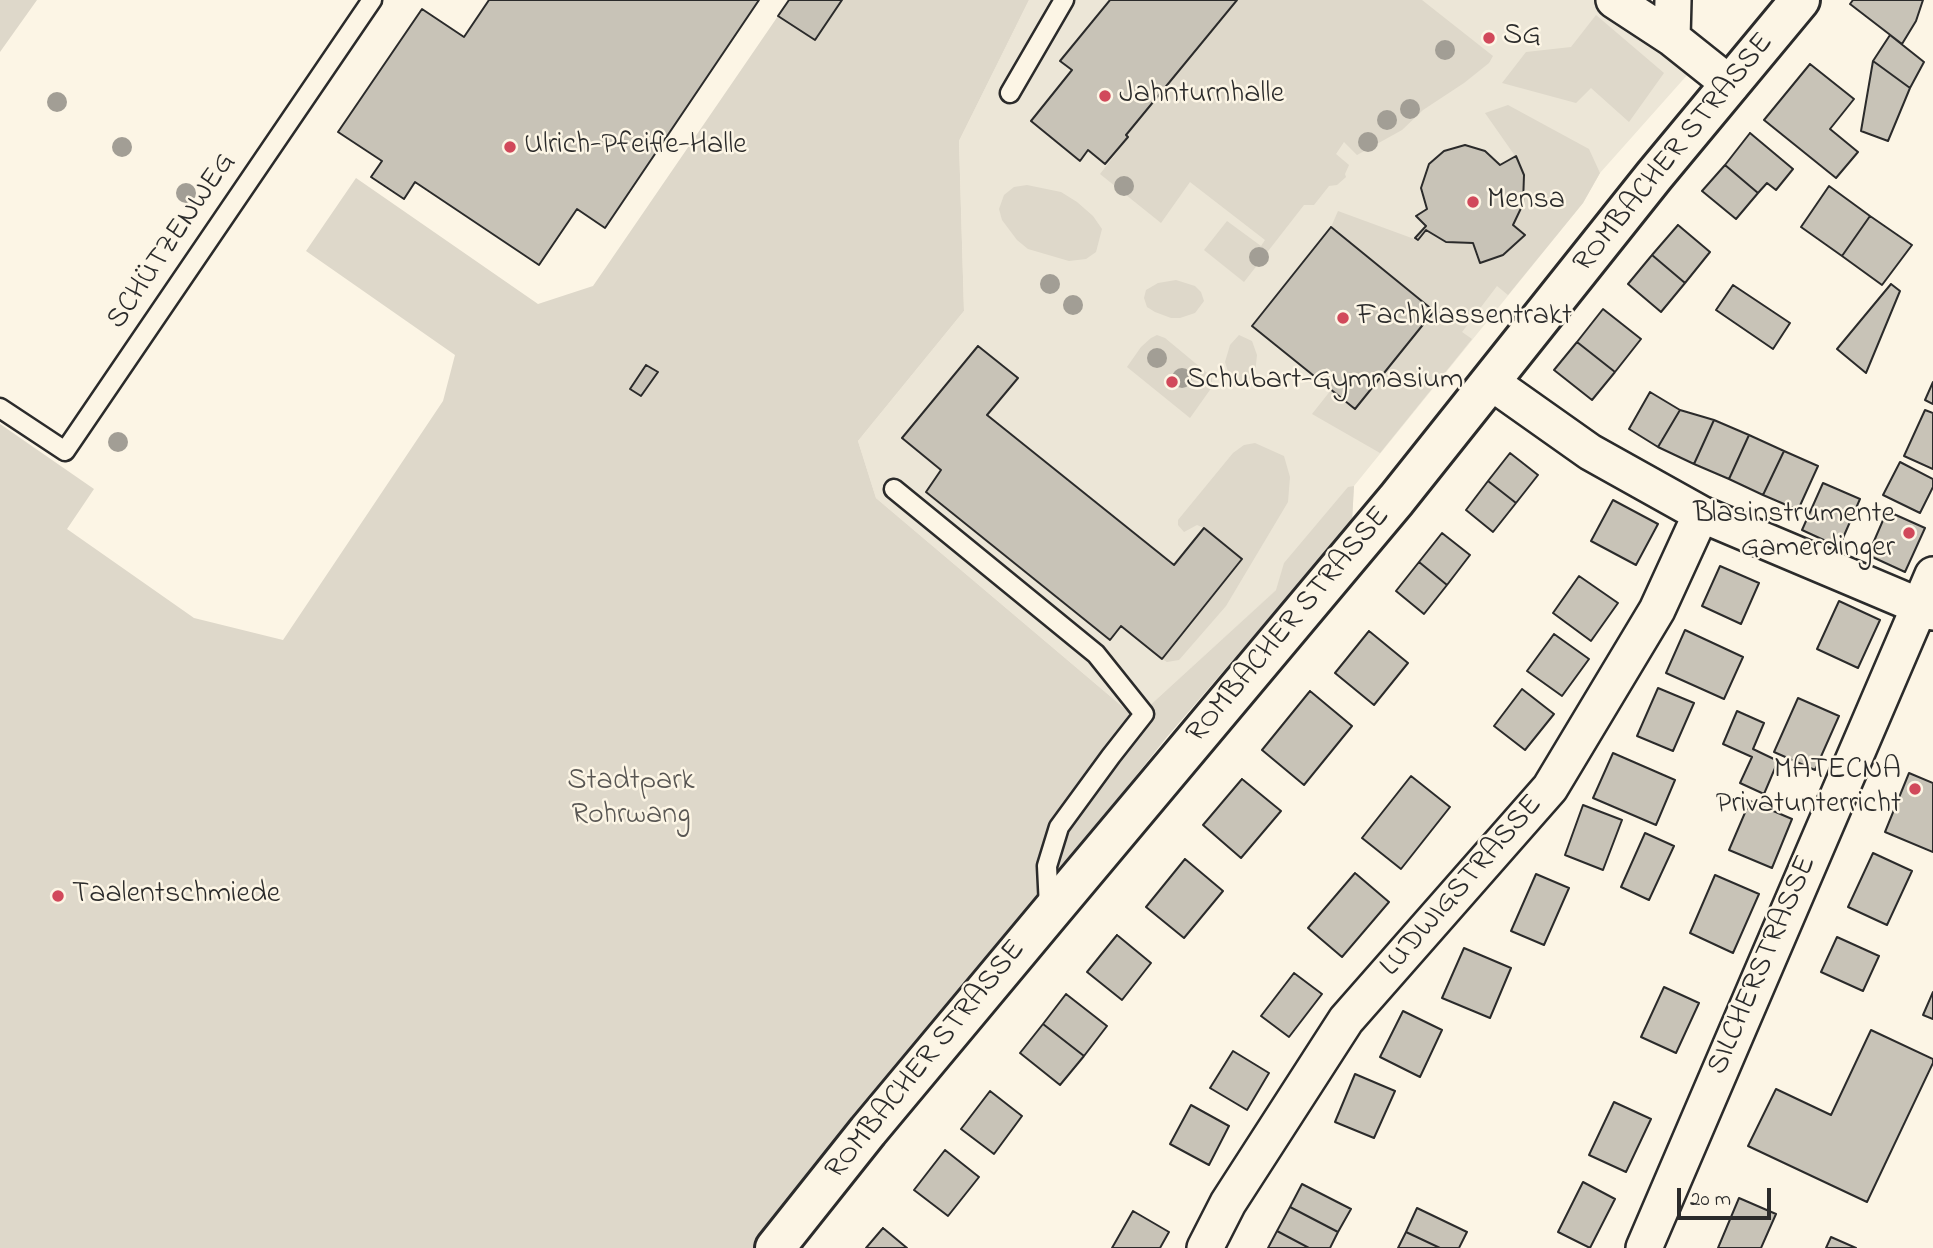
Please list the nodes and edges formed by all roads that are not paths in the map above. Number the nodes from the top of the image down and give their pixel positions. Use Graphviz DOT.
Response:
graph roads {
  1 [pos="372,0"];
  2 [pos="1064,0"];
  3 [pos="1614,0"];
  4 [pos="1674,0"];
  5 [pos="1800,0"];
  6 [pos="1672,38"];
  7 [pos="1731,85"];
  8 [pos="1010,93"];
  9 [pos="1491,382"];
  10 [pos="0,408"];
  11 [pos="894,489"];
  12 [pos="1701,514"];
  13 [pos="1933,575"];
  14 [pos="1926,609"];
  15 [pos="1049,914"];
  16 [pos="775,1248"];
  17 [pos="1205,1248"];
  18 [pos="1644,1248"];
  1 -- 10 [label="lane, SCHÜTZENWEG"];
  2 -- 8 [label="lane"];
  3 -- 6 [label="street"];
  4 -- 6 [label="street"];
  5 -- 7 [label="main road, ROMBACHER STRASSE"];
  6 -- 7 [label="street"];
  7 -- 9 [label="main road, ROMBACHER STRASSE"];
  9 -- 12 [label="street"];
  9 -- 15 [label="main road, ROMBACHER STRASSE"];
  11 -- 15 [label="lane"];
  12 -- 14 [label="street"];
  12 -- 17 [label="street, LUDWIGSTRASSE"];
  13 -- 14 [label="street, SILCHERSTRASSE"];
  14 -- 18 [label="street, SILCHERSTRASSE"];
  15 -- 16 [label="main road, ROMBACHER STRASSE"];
}
